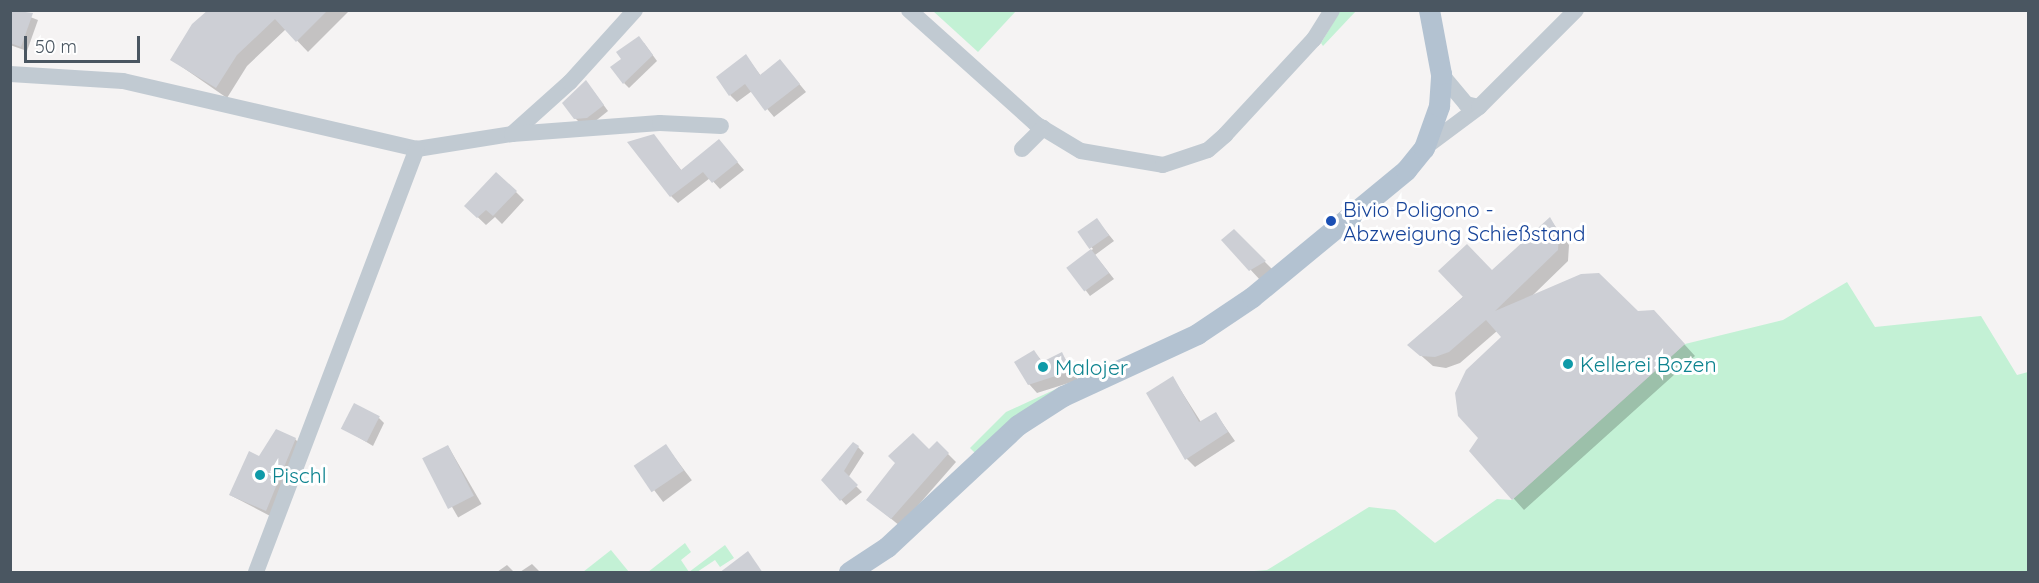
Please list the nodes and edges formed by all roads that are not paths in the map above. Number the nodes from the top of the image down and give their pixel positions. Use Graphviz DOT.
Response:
graph roads {
  1 [pos="635,10"];
  2 [pos="909,10"];
  3 [pos="1326,10"];
  4 [pos="1332,10"];
  5 [pos="1576,10"];
  6 [pos="1429,13"];
  7 [pos="1320,29"];
  8 [pos="10,74"];
  9 [pos="1441,74"];
  10 [pos="1479,107"];
  11 [pos="721,126"];
  12 [pos="1043,128"];
  13 [pos="512,134"];
  14 [pos="1022,148"];
  15 [pos="1424,148"];
  16 [pos="417,149"];
  17 [pos="256,573"];
  18 [pos="849,573"];
  1 -- 13 [label="street"];
  2 -- 12 [label="street"];
  3 -- 7 [label="street"];
  4 -- 7 [label="street"];
  5 -- 10 [label="street"];
  6 -- 9 [label="main road"];
  7 -- 12 [label="street"];
  8 -- 16 [label="street"];
  9 -- 10 [label="street"];
  9 -- 15 [label="main road"];
  10 -- 15 [label="street"];
  11 -- 13 [label="street"];
  12 -- 14 [label="street"];
  13 -- 16 [label="street"];
  15 -- 18 [label="main road"];
  16 -- 17 [label="street"];
}
